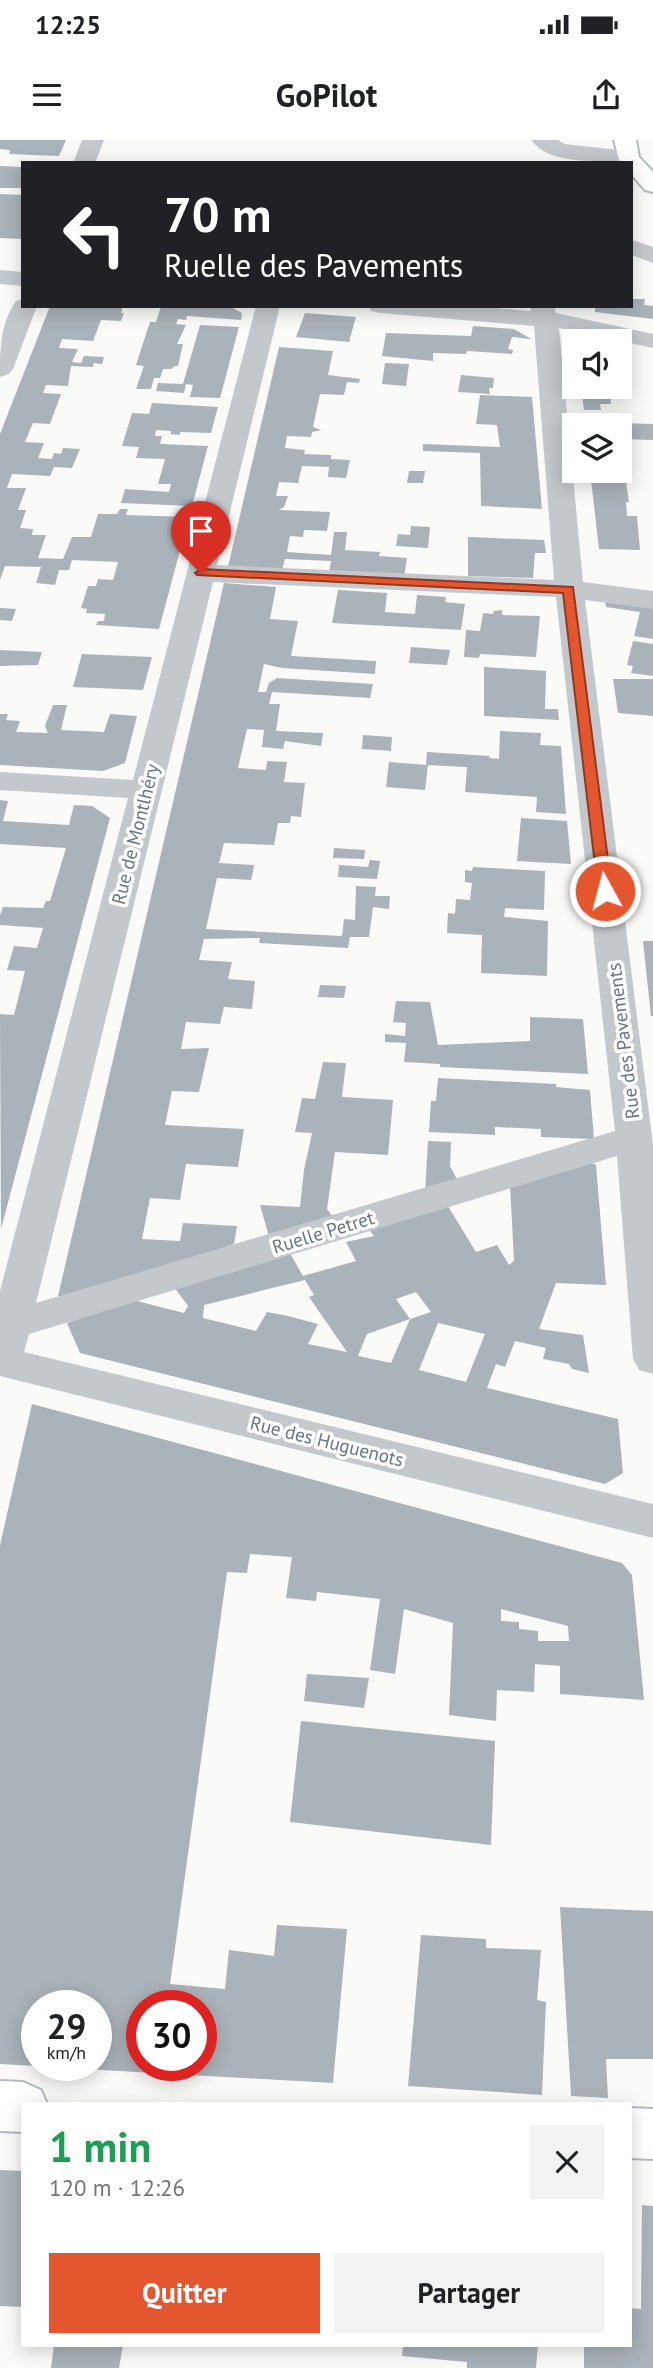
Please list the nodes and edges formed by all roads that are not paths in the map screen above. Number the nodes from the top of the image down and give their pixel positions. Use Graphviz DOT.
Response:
graph roads {
  1 [pos="93,140"];
  2 [pos="542,140"];
  3 [pos="627,149"];
  4 [pos="85,161"];
  5 [pos="653,185"];
  6 [pos="633,247"];
  7 [pos="653,256"];
  8 [pos="0,277"];
  9 [pos="21,279"];
  10 [pos="24,308"];
  11 [pos="267,308"];
  12 [pos="427,308"];
  13 [pos="545,313"];
  14 [pos="653,341"];
  15 [pos="0,369"];
  16 [pos="201,573"];
  17 [pos="569,589"];
  18 [pos="653,600"];
  19 [pos="0,782"];
  20 [pos="146,790"];
  21 [pos="634,1138"];
  22 [pos="647,1225"];
  23 [pos="4,1349"];
  24 [pos="653,1359"];
  25 [pos="653,1521"];
  26 [pos="0,2106"];
  27 [pos="21,2107"];
  28 [pos="632,2133"];
  29 [pos="653,2134"];
  1 -- 4 [label="street"];
  2 -- 3 [label="street"];
  3 -- 5 [label="street"];
  6 -- 7 [label="street"];
  8 -- 9 [label="street"];
  10 -- 15 [label="street"];
  11 -- 16 [label="street, Rue de Montlhéry"];
  12 -- 13 [label="street"];
  13 -- 14 [label="street"];
  13 -- 17 [label="street, Rue des Pavements"];
  16 -- 17 [label="street"];
  16 -- 20 [label="street, Rue de Montlhéry"];
  17 -- 18 [label="street"];
  17 -- 21 [label="street, Rue des Pavements"];
  19 -- 20 [label="street"];
  20 -- 23 [label="street, Rue de Montlhéry"];
  21 -- 22 [label="street, Rue des Pavements"];
  21 -- 23 [label="street, Ruelle Petret"];
  22 -- 24 [label="street, Rue des Pavements"];
  23 -- 25 [label="street, Rue des Huguenots"];
  26 -- 27 [label="street"];
  28 -- 29 [label="street"];
}
